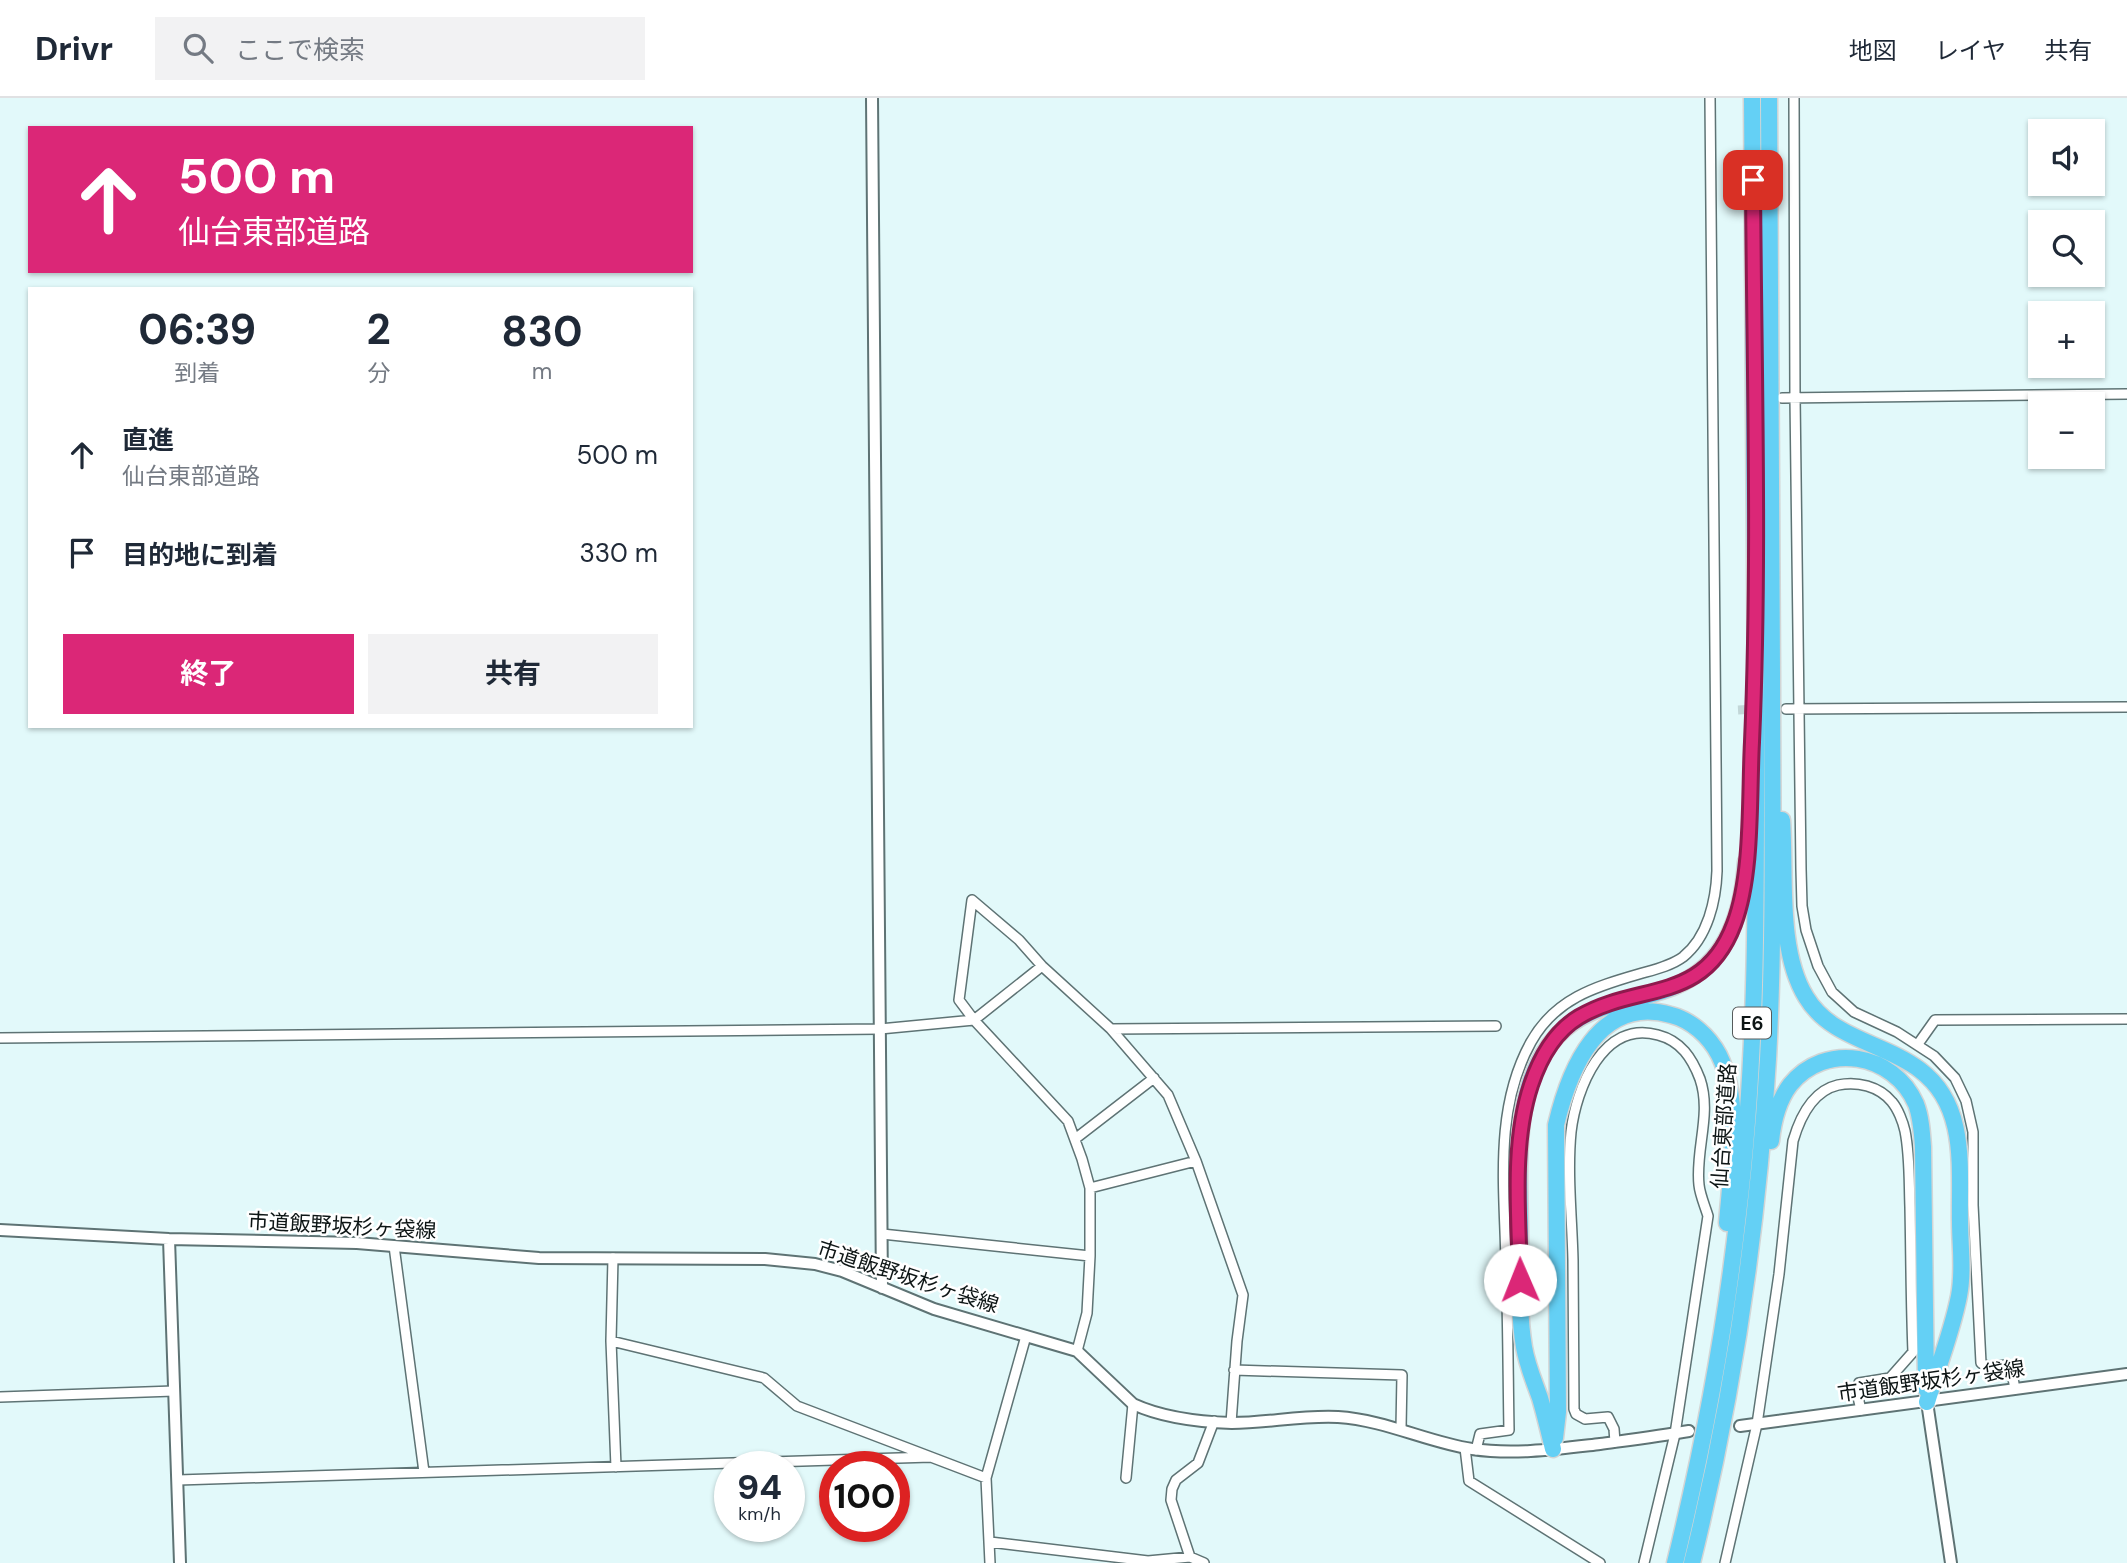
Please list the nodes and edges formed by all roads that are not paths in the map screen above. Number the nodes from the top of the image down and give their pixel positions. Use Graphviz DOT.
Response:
graph roads {
  1 [pos="872,98"];
  2 [pos="1710,98"];
  3 [pos="1752,98"];
  4 [pos="1769,98"];
  5 [pos="1794,98"];
  6 [pos="2127,394"];
  7 [pos="1795,397"];
  8 [pos="1782,398"];
  9 [pos="1772,656"];
  10 [pos="1756,658"];
  11 [pos="2127,707"];
  12 [pos="1786,709"];
  13 [pos="1800,710"];
  14 [pos="1042,966"];
  15 [pos="2127,1019"];
  16 [pos="974,1020"];
  17 [pos="1496,1026"];
  18 [pos="880,1029"];
  19 [pos="1111,1030"];
  20 [pos="0,1038"];
  21 [pos="1918,1044"];
  22 [pos="1154,1078"];
  23 [pos="1075,1139"];
  24 [pos="1196,1161"];
  25 [pos="1090,1188"];
  26 [pos="0,1230"];
  27 [pos="882,1234"];
  28 [pos="169,1239"];
  29 [pos="394,1246"];
  30 [pos="1090,1256"];
  31 [pos="614,1258"];
  32 [pos="882,1288"];
  33 [pos="1026,1336"];
  34 [pos="611,1341"];
  35 [pos="1077,1351"];
  36 [pos="1234,1370"];
  37 [pos="1733,1371"];
  38 [pos="2127,1374"];
  39 [pos="1714,1386"];
  40 [pos="2015,1389"];
  41 [pos="174,1391"];
  42 [pos="0,1397"];
  43 [pos="1927,1402"];
  44 [pos="1133,1404"];
  45 [pos="1861,1410"];
  46 [pos="1214,1421"];
  47 [pos="1231,1423"];
  48 [pos="1756,1424"];
  49 [pos="1740,1426"];
  50 [pos="1401,1429"];
  51 [pos="1689,1431"];
  52 [pos="1675,1434"];
  53 [pos="1615,1441"];
  54 [pos="1471,1449"];
  55 [pos="1553,1450"];
  56 [pos="931,1457"];
  57 [pos="616,1467"];
  58 [pos="424,1472"];
  59 [pos="986,1478"];
  60 [pos="1126,1478"];
  61 [pos="178,1480"];
  62 [pos="990,1542"];
  63 [pos="1190,1557"];
  64 [pos="180,1563"];
  65 [pos="990,1563"];
  66 [pos="1204,1563"];
  67 [pos="1600,1563"];
  68 [pos="1644,1563"];
  69 [pos="1675,1563"];
  70 [pos="1692,1563"];
  71 [pos="1725,1563"];
  72 [pos="1951,1563"];
  1 -- 18 [label="street"];
  2 -- 54 [label="street"];
  3 -- 10 [label="highway, 仙台東部道路 / E6"];
  4 -- 9 [label="highway, 仙台東部道路 / E6"];
  5 -- 7 [label="street"];
  6 -- 7 [label="street"];
  7 -- 8 [label="street"];
  7 -- 13 [label="street"];
  9 -- 37 [label="highway, 仙台東部道路 / E6"];
  9 -- 43 [label="highway"];
  10 -- 39 [label="highway, 仙台東部道路 / E6"];
  10 -- 55 [label="highway"];
  11 -- 13 [label="street"];
  12 -- 13 [label="street"];
  13 -- 21 [label="street"];
  14 -- 16 [label="street"];
  14 -- 16 [label="street"];
  14 -- 19 [label="street"];
  15 -- 21 [label="street"];
  16 -- 18 [label="street"];
  16 -- 23 [label="street"];
  17 -- 19 [label="street"];
  18 -- 20 [label="street"];
  18 -- 27 [label="street"];
  19 -- 22 [label="street"];
  21 -- 40 [label="street"];
  22 -- 23 [label="street"];
  22 -- 24 [label="street"];
  23 -- 25 [label="street"];
  24 -- 25 [label="street"];
  24 -- 36 [label="street"];
  25 -- 30 [label="street"];
  26 -- 28 [label="street, 市道飯野坂杉ヶ袋線"];
  27 -- 30 [label="street"];
  27 -- 32 [label="street"];
  28 -- 29 [label="street, 市道飯野坂杉ヶ袋線"];
  28 -- 41 [label="street"];
  29 -- 31 [label="street, 市道飯野坂杉ヶ袋線"];
  29 -- 58 [label="street"];
  30 -- 35 [label="street"];
  31 -- 32 [label="street, 市道飯野坂杉ヶ袋線"];
  31 -- 34 [label="street"];
  32 -- 33 [label="street, 市道飯野坂杉ヶ袋線"];
  33 -- 35 [label="street, 市道飯野坂杉ヶ袋線"];
  33 -- 59 [label="street"];
  34 -- 56 [label="street"];
  34 -- 57 [label="street"];
  35 -- 44 [label="street, 市道飯野坂杉ヶ袋線"];
  36 -- 47 [label="street"];
  36 -- 50 [label="street"];
  37 -- 43 [label="highway"];
  37 -- 70 [label="highway, 仙台東部道路 / E6"];
  38 -- 40 [label="street, 市道飯野坂杉ヶ袋線"];
  39 -- 55 [label="highway"];
  39 -- 69 [label="highway, 仙台東部道路 / E6"];
  40 -- 43 [label="street, 市道飯野坂杉ヶ袋線"];
  41 -- 42 [label="street"];
  41 -- 61 [label="street"];
  43 -- 45 [label="street, 市道飯野坂杉ヶ袋線"];
  43 -- 72 [label="street"];
  44 -- 46 [label="street, 市道飯野坂杉ヶ袋線"];
  44 -- 60 [label="street"];
  45 -- 48 [label="street, 市道飯野坂杉ヶ袋線"];
  45 -- 48 [label="street"];
  46 -- 47 [label="street, 市道飯野坂杉ヶ袋線"];
  46 -- 63 [label="street"];
  47 -- 50 [label="street, 市道飯野坂杉ヶ袋線"];
  48 -- 49 [label="street, 市道飯野坂杉ヶ袋線"];
  48 -- 71 [label="street"];
  50 -- 54 [label="street, 市道飯野坂杉ヶ袋線"];
  51 -- 52 [label="street, 市道飯野坂杉ヶ袋線"];
  52 -- 53 [label="street, 市道飯野坂杉ヶ袋線"];
  52 -- 53 [label="street"];
  52 -- 68 [label="street"];
  53 -- 55 [label="street, 市道飯野坂杉ヶ袋線"];
  54 -- 55 [label="street, 市道飯野坂杉ヶ袋線"];
  54 -- 67 [label="street"];
  56 -- 57 [label="street"];
  56 -- 59 [label="street"];
  57 -- 58 [label="street"];
  58 -- 61 [label="street"];
  59 -- 62 [label="street"];
  61 -- 64 [label="street"];
  62 -- 63 [label="street"];
  62 -- 65 [label="street"];
  63 -- 66 [label="street"];
}
